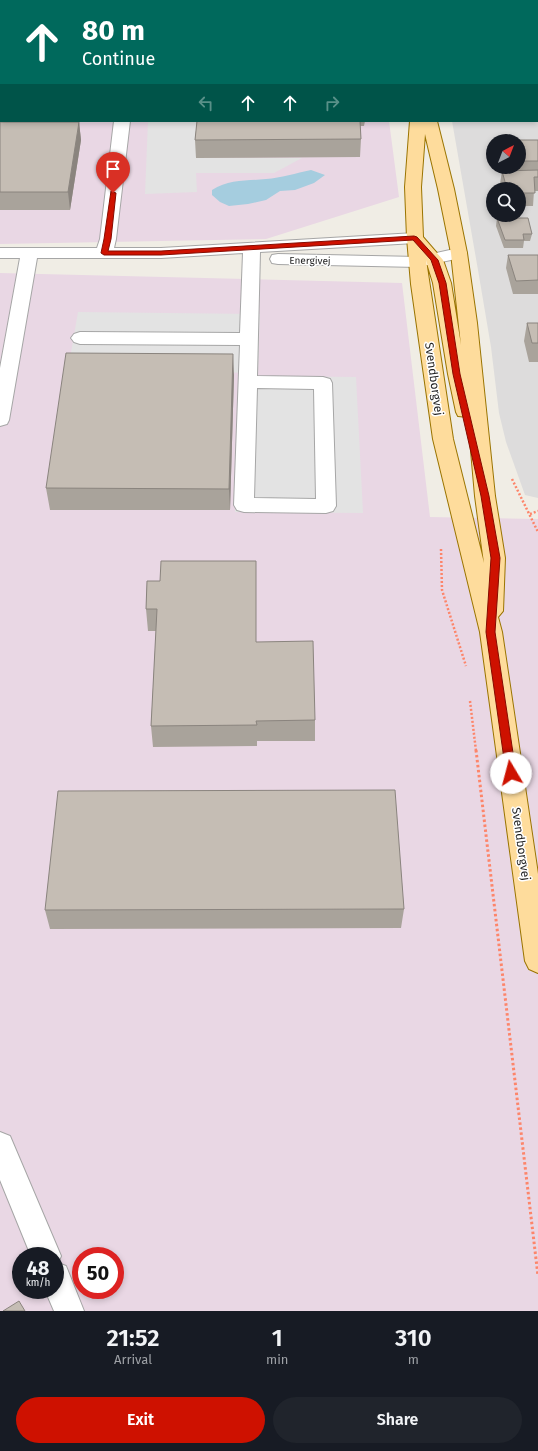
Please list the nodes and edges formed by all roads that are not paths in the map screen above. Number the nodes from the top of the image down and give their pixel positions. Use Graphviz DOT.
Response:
graph roads {
  1 [pos="122,122"];
  2 [pos="418,122"];
  3 [pos="429,122"];
  4 [pos="414,238"];
  5 [pos="0,253"];
  6 [pos="104,253"];
  7 [pos="252,253"];
  8 [pos="28,254"];
  9 [pos="459,254"];
  10 [pos="426,261"];
  11 [pos="80,338"];
  12 [pos="249,339"];
  13 [pos="248,382"];
  14 [pos="0,420"];
  15 [pos="485,496"];
  16 [pos="491,632"];
  17 [pos="538,961"];
  18 [pos="0,1146"];
  19 [pos="42,1247"];
  20 [pos="64,1299"];
  21 [pos="69,1311"];
  1 -- 6 [label="street"];
  2 -- 4 [label="main road"];
  3 -- 9 [label="main road, Svendborgvej"];
  4 -- 7 [label="street, Energivej"];
  4 -- 10 [label="main road"];
  5 -- 8 [label="street, Energivej"];
  6 -- 7 [label="street, Energivej"];
  6 -- 8 [label="street, Energivej"];
  7 -- 10 [label="street, Energivej"];
  7 -- 12 [label="street"];
  8 -- 14 [label="street"];
  9 -- 10 [label="street, Energivej"];
  9 -- 15 [label="main road, Svendborgvej"];
  10 -- 15 [label="main road"];
  10 -- 16 [label="main road, Svendborgvej"];
  11 -- 12 [label="street"];
  12 -- 13 [label="street"];
  13 -- 13 [label="street"];
  15 -- 16 [label="main road, Svendborgvej"];
  16 -- 17 [label="main road, Svendborgvej"];
  18 -- 19 [label="street"];
  20 -- 21 [label="street"];
}
